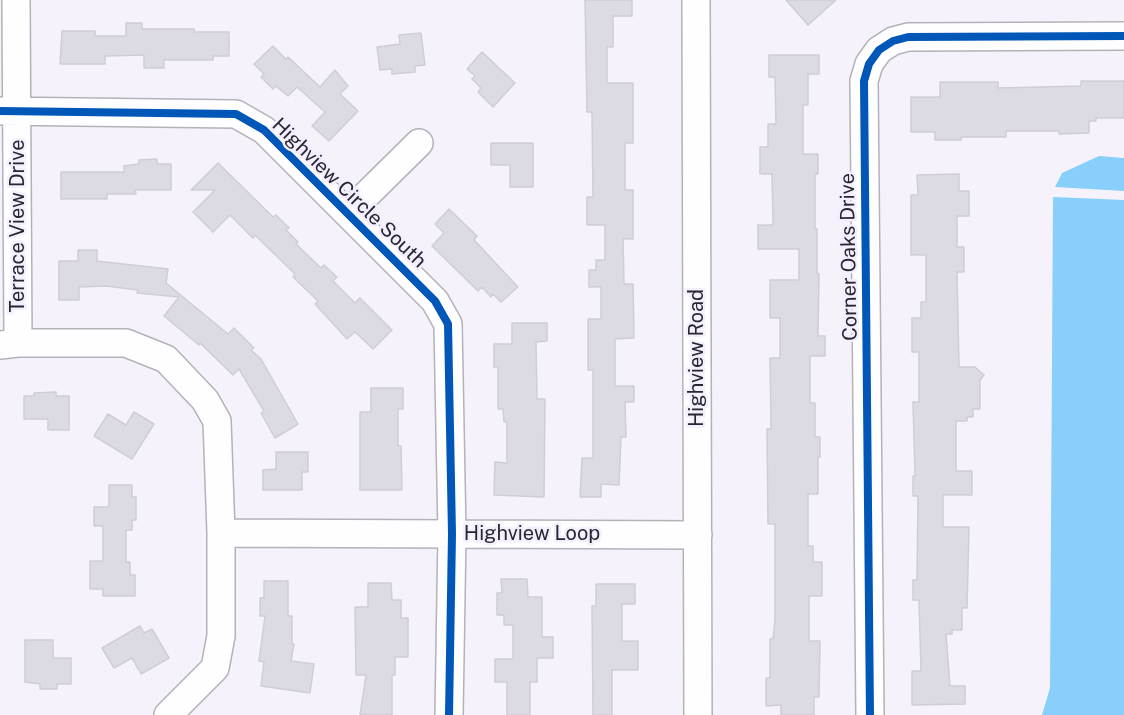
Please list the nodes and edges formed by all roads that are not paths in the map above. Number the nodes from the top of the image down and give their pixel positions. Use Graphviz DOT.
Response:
graph roads {
  1 [pos="16,0"];
  2 [pos="696,0"];
  3 [pos="1124,36"];
  4 [pos="9,111"];
  5 [pos="419,143"];
  6 [pos="348,213"];
  7 [pos="9,344"];
  8 [pos="222,533"];
  9 [pos="452,534"];
  10 [pos="698,535"];
  11 [pos="168,715"];
  12 [pos="449,715"];
  13 [pos="699,715"];
  14 [pos="870,715"];
  1 -- 4 [label="street, Terrace View Drive"];
  2 -- 10 [label="street, Highview Road"];
  3 -- 14 [label="street, Corner Oaks Drive"];
  4 -- 6 [label="street, Highview Circle South"];
  4 -- 7 [label="street, Terrace View Drive"];
  5 -- 6 [label="street"];
  6 -- 9 [label="street, Highview Circle South"];
  7 -- 8 [label="street"];
  8 -- 9 [label="street, Highview Loop"];
  8 -- 11 [label="street"];
  9 -- 10 [label="street, Highview Loop"];
  9 -- 12 [label="street, Highview Circle South"];
  10 -- 13 [label="street, Highview Road"];
}
